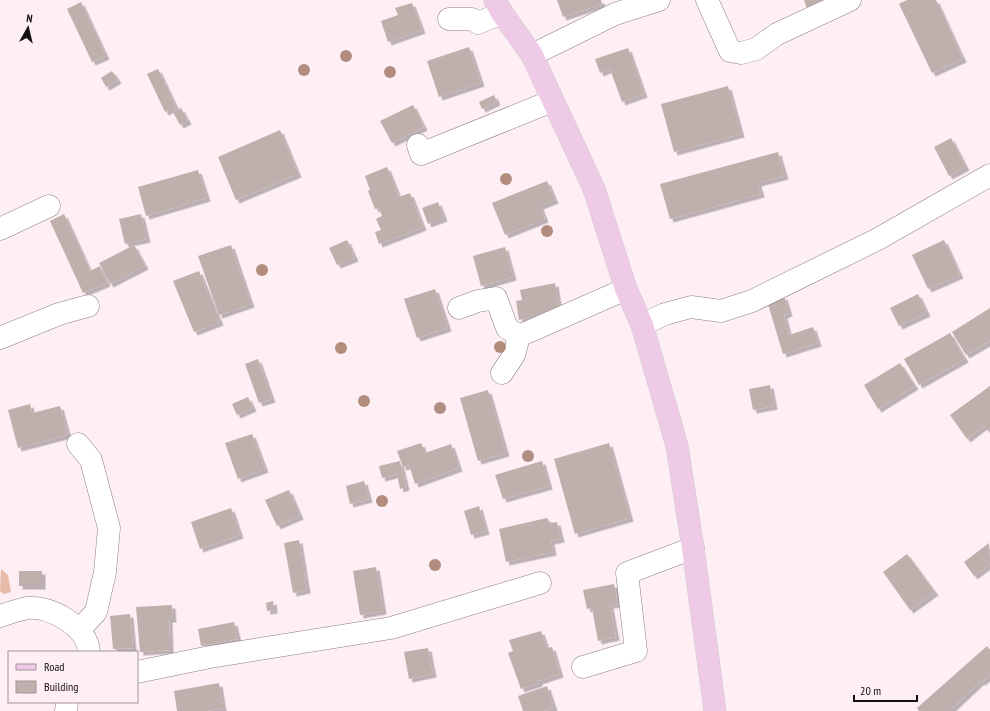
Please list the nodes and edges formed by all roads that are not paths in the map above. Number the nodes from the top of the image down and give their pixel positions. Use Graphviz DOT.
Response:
graph roads {
  1 [pos="659,0"];
  2 [pos="707,0"];
  3 [pos="850,0"];
  4 [pos="499,7"];
  5 [pos="449,19"];
  6 [pos="532,55"];
  7 [pos="552,101"];
  8 [pos="420,150"];
  9 [pos="990,175"];
  10 [pos="49,206"];
  11 [pos="0,229"];
  12 [pos="626,289"];
  13 [pos="88,306"];
  14 [pos="459,308"];
  15 [pos="642,325"];
  16 [pos="519,336"];
  17 [pos="0,338"];
  18 [pos="502,373"];
  19 [pos="78,444"];
  20 [pos="693,548"];
  21 [pos="540,583"];
  22 [pos="0,616"];
  23 [pos="79,630"];
  24 [pos="89,651"];
  25 [pos="583,667"];
  26 [pos="138,672"];
  27 [pos="714,711"];
  1 -- 6 [label="street"];
  2 -- 3 [label="street"];
  4 -- 5 [label="street"];
  4 -- 6 [label="main road"];
  6 -- 7 [label="main road"];
  7 -- 8 [label="street"];
  7 -- 12 [label="main road"];
  9 -- 15 [label="street"];
  10 -- 11 [label="street"];
  12 -- 15 [label="main road"];
  12 -- 16 [label="street"];
  13 -- 17 [label="street"];
  14 -- 16 [label="street"];
  15 -- 20 [label="main road"];
  16 -- 18 [label="street"];
  19 -- 23 [label="street"];
  20 -- 25 [label="street"];
  20 -- 27 [label="main road"];
  21 -- 26 [label="street"];
  22 -- 23 [label="street"];
  23 -- 24 [label="street"];
}
